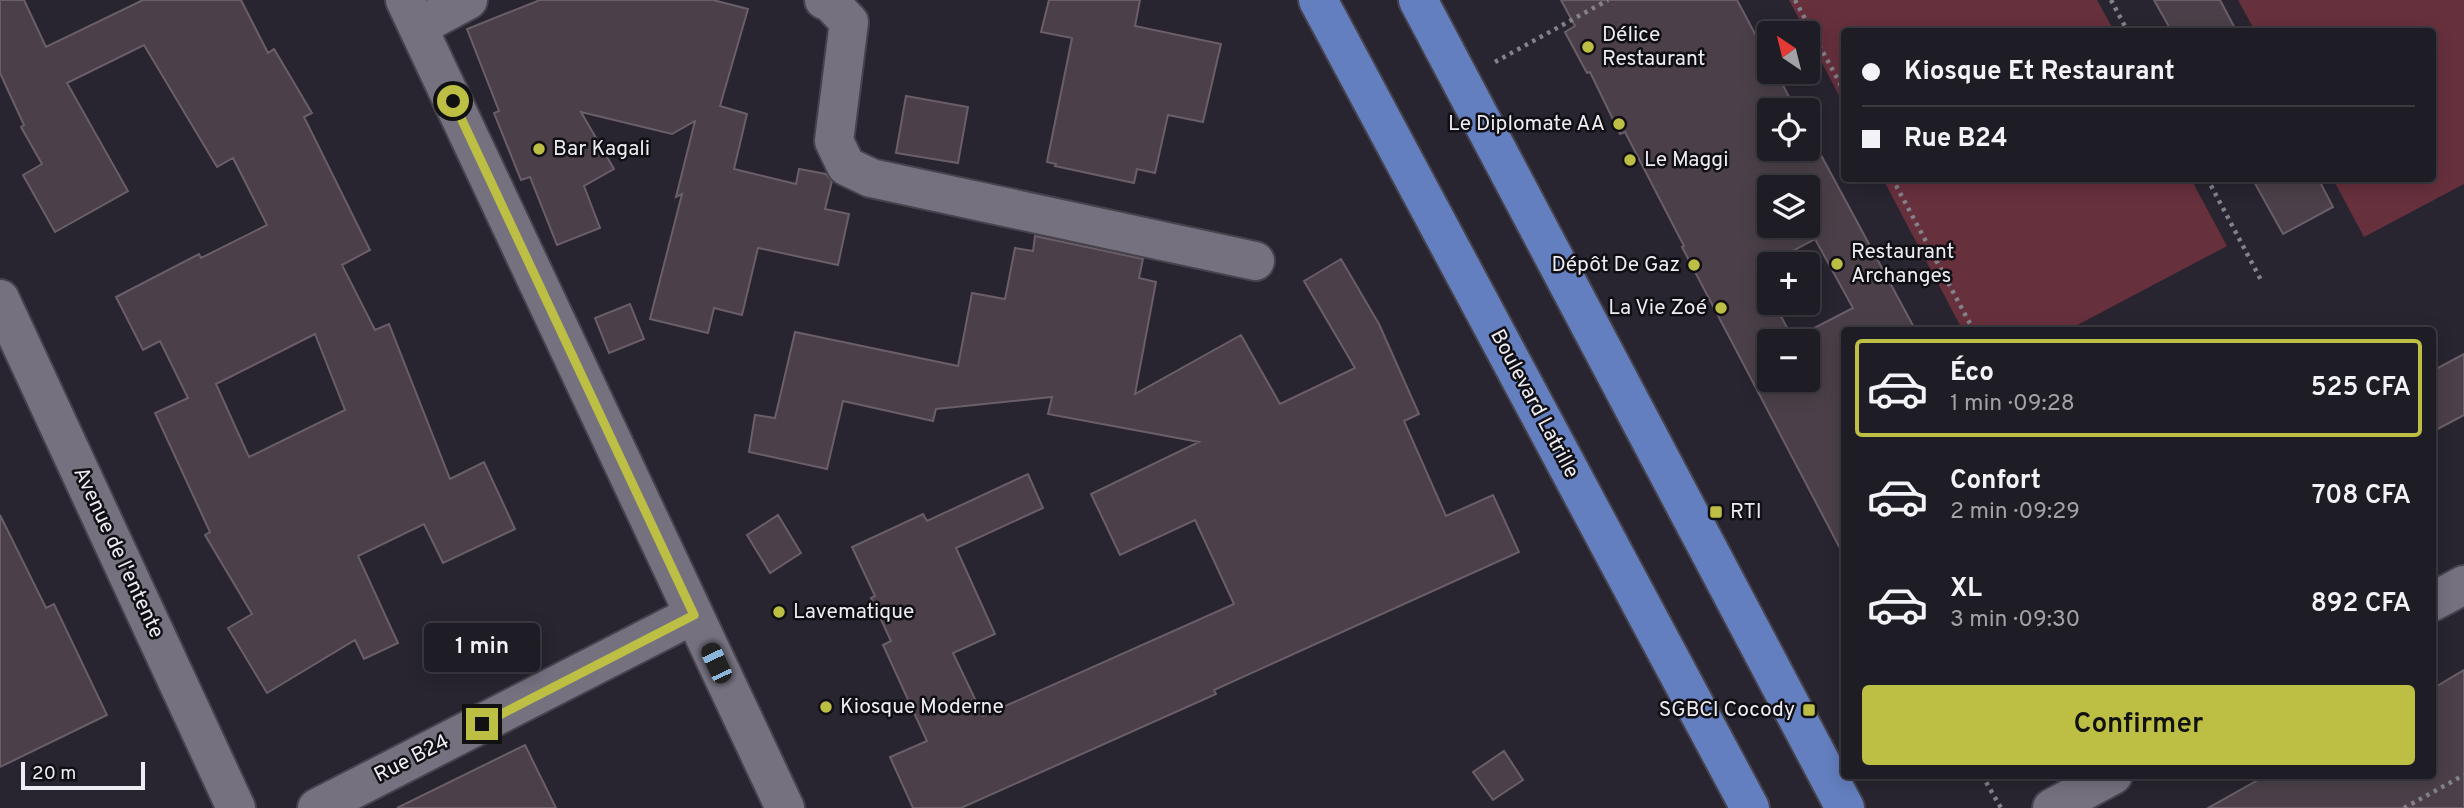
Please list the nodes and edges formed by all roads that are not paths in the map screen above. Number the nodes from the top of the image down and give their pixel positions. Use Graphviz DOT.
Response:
graph roads {
  1 [pos="468,0"];
  2 [pos="824,0"];
  3 [pos="1318,0"];
  4 [pos="1418,0"];
  5 [pos="412,14"];
  6 [pos="1255,261"];
  7 [pos="0,299"];
  8 [pos="2464,585"];
  9 [pos="2436,601"];
  10 [pos="694,615"];
  11 [pos="2106,779"];
  12 [pos="236,808"];
  13 [pos="317,808"];
  14 [pos="785,808"];
  15 [pos="1750,808"];
  16 [pos="1845,808"];
  17 [pos="2052,808"];
  1 -- 5 [label="street"];
  2 -- 6 [label="street"];
  3 -- 15 [label="main road, Boulevard Latrille"];
  4 -- 16 [label="main road"];
  5 -- 10 [label="street"];
  7 -- 12 [label="street, Avenue de l'entente"];
  8 -- 9 [label="street"];
  10 -- 13 [label="street, Rue B24"];
  10 -- 14 [label="street"];
  11 -- 17 [label="street"];
}
